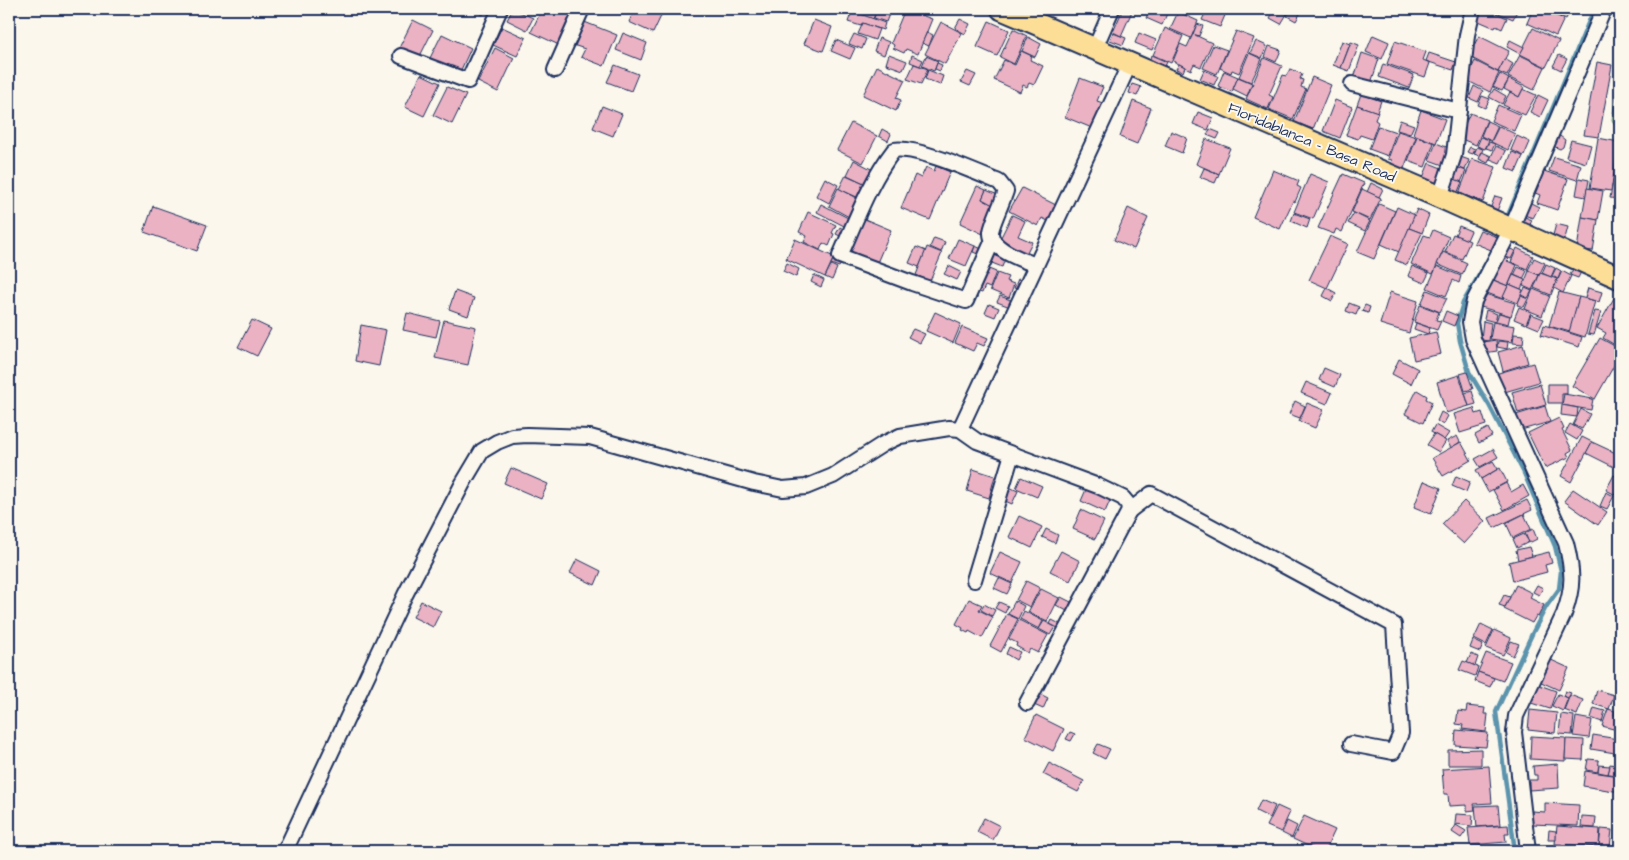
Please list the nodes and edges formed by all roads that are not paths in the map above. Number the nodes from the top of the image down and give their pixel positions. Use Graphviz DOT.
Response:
graph roads {
  1 [pos="500,9"];
  2 [pos="582,9"];
  3 [pos="1002,9"];
  4 [pos="1112,9"];
  5 [pos="1473,9"];
  6 [pos="1604,9"];
  7 [pos="1095,48"];
  8 [pos="401,56"];
  9 [pos="1130,63"];
  10 [pos="555,70"];
  11 [pos="1352,84"];
  12 [pos="1459,111"];
  13 [pos="1440,197"];
  14 [pos="1504,226"];
  15 [pos="993,240"];
  16 [pos="1035,265"];
  17 [pos="1620,278"];
  18 [pos="960,429"];
  19 [pos="1012,454"];
  20 [pos="1129,511"];
  21 [pos="974,580"];
  22 [pos="1027,703"];
  23 [pos="1351,744"];
  24 [pos="285,851"];
  25 [pos="1528,851"];
  1 -- 8 [label="street"];
  2 -- 10 [label="street"];
  3 -- 7 [label="main road, Floridablanca - Basa Road"];
  4 -- 7 [label="street"];
  5 -- 12 [label="street"];
  6 -- 14 [label="street"];
  7 -- 9 [label="main road, Floridablanca - Basa Road"];
  9 -- 13 [label="main road, Floridablanca - Basa Road"];
  9 -- 16 [label="street"];
  11 -- 12 [label="street"];
  12 -- 13 [label="street"];
  13 -- 14 [label="main road, Floridablanca - Basa Road"];
  14 -- 17 [label="main road, Floridablanca - Basa Road"];
  14 -- 25 [label="street"];
  15 -- 15 [label="street"];
  15 -- 16 [label="street"];
  16 -- 18 [label="street"];
  18 -- 19 [label="street"];
  18 -- 24 [label="street"];
  19 -- 20 [label="street"];
  19 -- 21 [label="street"];
  20 -- 22 [label="street"];
  20 -- 23 [label="street"];
}
